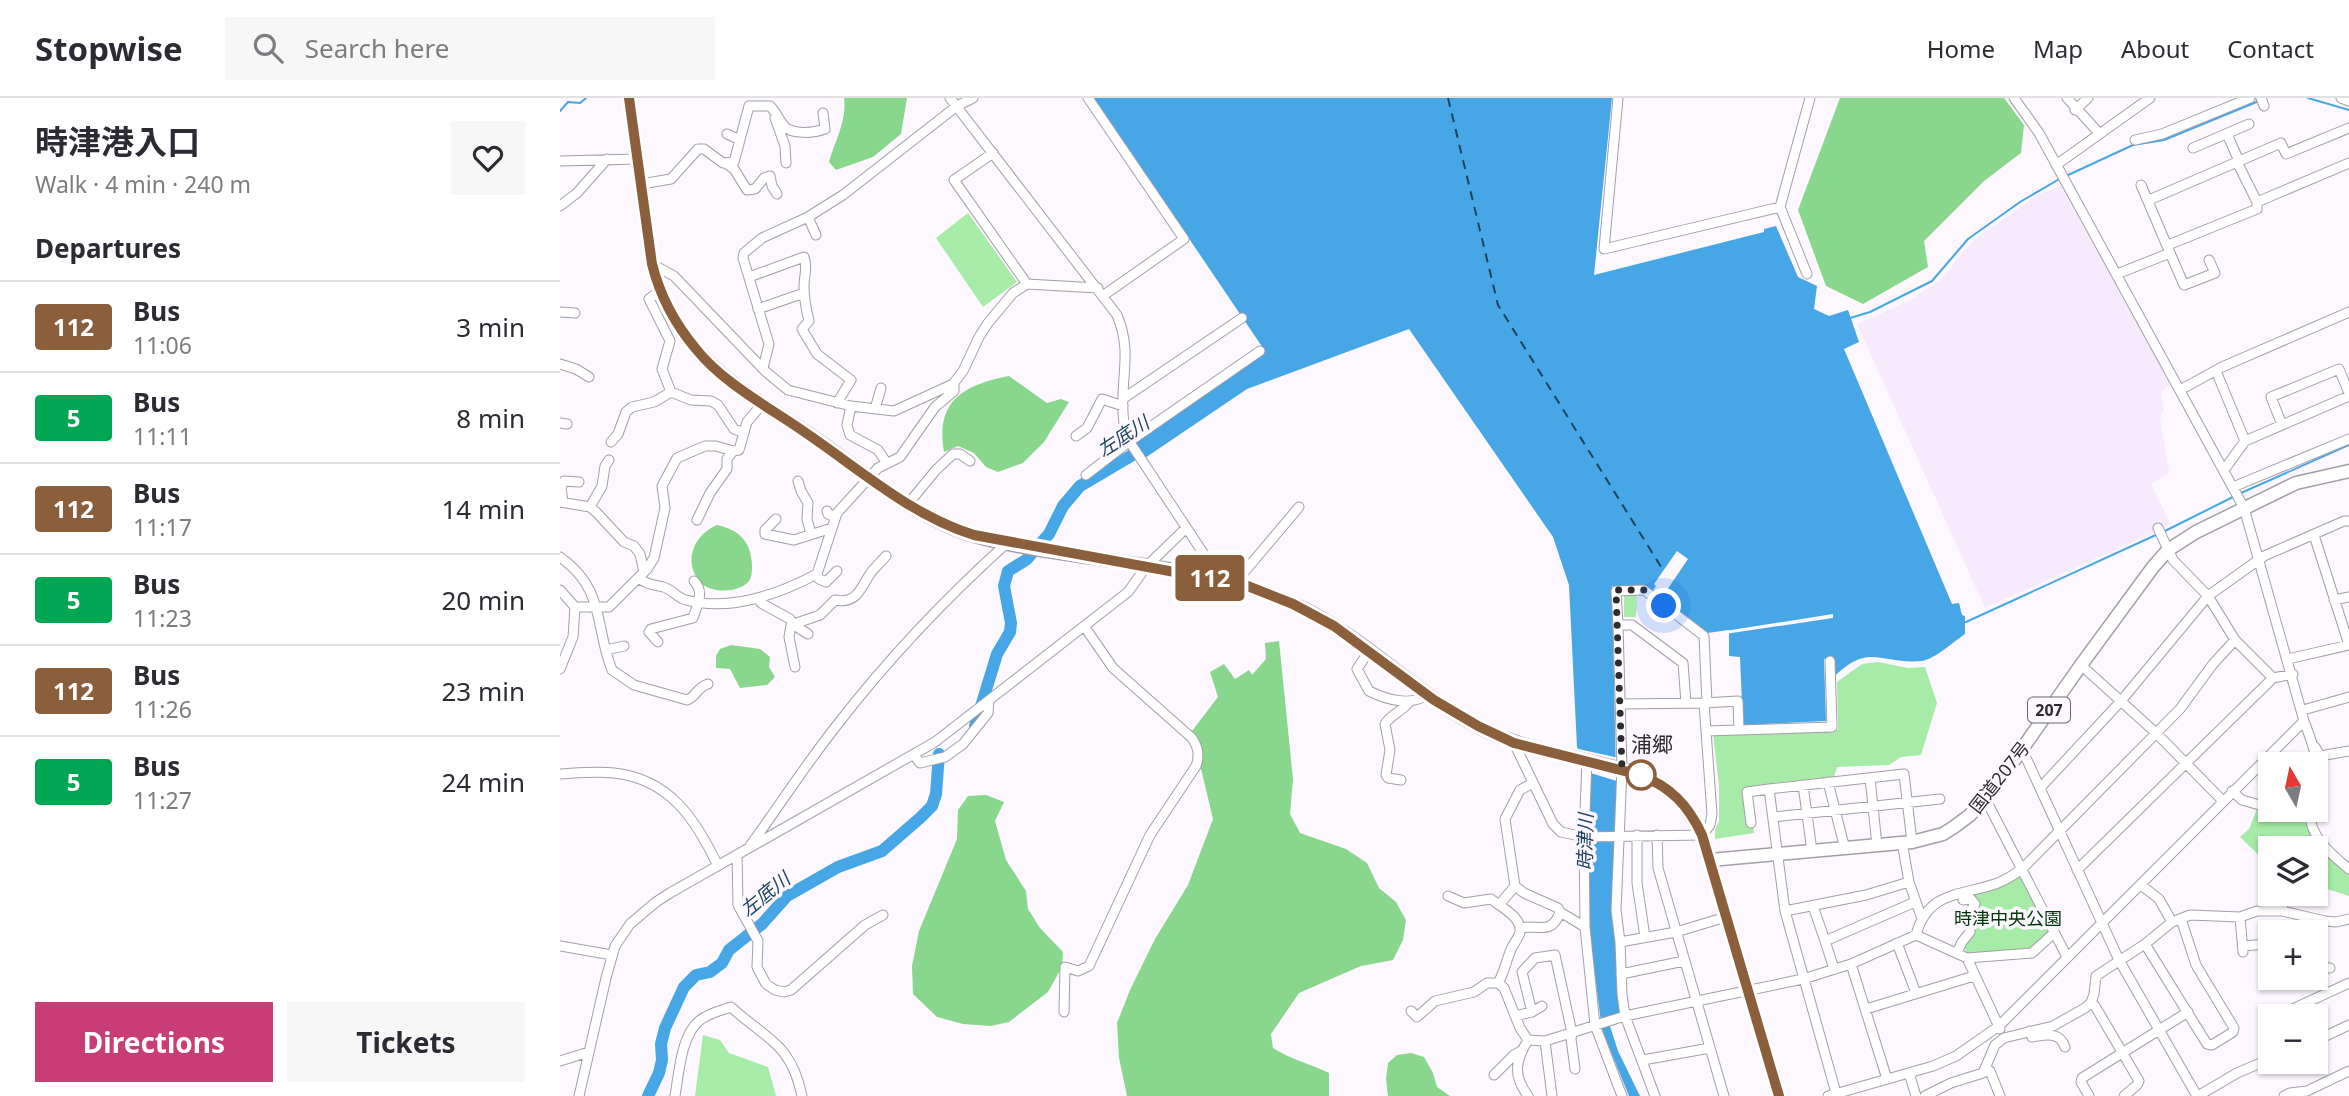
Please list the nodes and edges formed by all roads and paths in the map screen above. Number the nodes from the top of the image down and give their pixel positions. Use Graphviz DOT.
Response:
graph roads {
  1 [pos="629,98"];
  2 [pos="973,98"];
  3 [pos="1088,98"];
  4 [pos="1618,98"];
  5 [pos="1810,98"];
  6 [pos="2014,98"];
  7 [pos="2067,98"];
  8 [pos="2088,98"];
  9 [pos="2150,98"];
  10 [pos="2250,98"];
  11 [pos="2341,98"];
  12 [pos="2349,101"];
  13 [pos="953,102"];
  14 [pos="773,106"];
  15 [pos="2075,110"];
  16 [pos="823,114"];
  17 [pos="2249,124"];
  18 [pos="2349,128"];
  19 [pos="2099,133"];
  20 [pos="727,134"];
  21 [pos="2227,134"];
  22 [pos="2135,140"];
  23 [pos="740,141"];
  24 [pos="2193,148"];
  25 [pos="993,153"];
  26 [pos="607,159"];
  27 [pos="637,159"];
  28 [pos="560,161"];
  29 [pos="2238,162"];
  30 [pos="786,163"];
  31 [pos="2349,163"];
  32 [pos="727,164"];
  33 [pos="2056,165"];
  34 [pos="640,184"];
  35 [pos="2141,185"];
  36 [pos="755,189"];
  37 [pos="777,194"];
  38 [pos="757,201"];
  39 [pos="2149,201"];
  40 [pos="2257,202"];
  41 [pos="560,206"];
  42 [pos="1780,207"];
  43 [pos="808,217"];
  44 [pos="816,234"];
  45 [pos="2169,249"];
  46 [pos="2209,260"];
  47 [pos="652,264"];
  48 [pos="1807,274"];
  49 [pos="2117,274"];
  50 [pos="748,278"];
  51 [pos="1027,284"];
  52 [pos="660,290"];
  53 [pos="1101,292"];
  54 [pos="804,293"];
  55 [pos="758,309"];
  56 [pos="560,312"];
  57 [pos="2349,312"];
  58 [pos="575,313"];
  59 [pos="1242,318"];
  60 [pos="1260,351"];
  61 [pos="560,364"];
  62 [pos="762,368"];
  63 [pos="2216,371"];
  64 [pos="590,377"];
  65 [pos="954,383"];
  66 [pos="881,388"];
  67 [pos="2180,390"];
  68 [pos="671,392"];
  69 [pos="2349,394"];
  70 [pos="1123,402"];
  71 [pos="763,403"];
  72 [pos="837,403"];
  73 [pos="851,407"];
  74 [pos="875,410"];
  75 [pos="2282,425"];
  76 [pos="744,433"];
  77 [pos="1076,436"];
  78 [pos="2349,439"];
  79 [pos="2245,441"];
  80 [pos="611,442"];
  81 [pos="1131,442"];
  82 [pos="733,451"];
  83 [pos="609,460"];
  84 [pos="970,461"];
  85 [pos="886,463"];
  86 [pos="2224,470"];
  87 [pos="2349,471"];
  88 [pos="1086,475"];
  89 [pos="871,477"];
  90 [pos="798,481"];
  91 [pos="579,482"];
  92 [pos="2234,488"];
  93 [pos="561,502"];
  94 [pos="908,504"];
  95 [pos="2242,504"];
  96 [pos="1299,507"];
  97 [pos="590,508"];
  98 [pos="775,519"];
  99 [pos="697,520"];
  100 [pos="2349,521"];
  101 [pos="832,528"];
  102 [pos="1186,528"];
  103 [pos="2158,528"];
  104 [pos="811,534"];
  105 [pos="2314,536"];
  106 [pos="1007,542"];
  107 [pos="2166,545"];
  108 [pos="886,556"];
  109 [pos="560,557"];
  110 [pos="2259,559"];
  111 [pos="1146,567"];
  112 [pos="837,571"];
  113 [pos="817,574"];
  114 [pos="641,575"];
  115 [pos="1221,580"];
  116 [pos="694,581"];
  117 [pos="1235,583"];
  118 [pos="560,590"];
  119 [pos="2208,596"];
  120 [pos="2349,597"];
  121 [pos="759,599"];
  122 [pos="2334,600"];
  123 [pos="698,602"];
  124 [pos="575,607"];
  125 [pos="598,607"];
  126 [pos="793,623"];
  127 [pos="1618,625"];
  128 [pos="1084,626"];
  129 [pos="808,634"];
  130 [pos="2235,640"];
  131 [pos="658,642"];
  132 [pos="2349,645"];
  133 [pos="624,646"];
  134 [pos="606,650"];
  135 [pos="1369,651"];
  136 [pos="2288,659"];
  137 [pos="1830,661"];
  138 [pos="2081,665"];
  139 [pos="795,667"];
  140 [pos="560,669"];
  141 [pos="2292,674"];
  142 [pos="2273,678"];
  143 [pos="708,684"];
  144 [pos="1427,695"];
  145 [pos="2349,697"];
  146 [pos="992,698"];
  147 [pos="2120,701"];
  148 [pos="1409,702"];
  149 [pos="1686,703"];
  150 [pos="1705,703"];
  151 [pos="1621,704"];
  152 [pos="2303,710"];
  153 [pos="2304,721"];
  154 [pos="1739,730"];
  155 [pos="1706,731"];
  156 [pos="2156,733"];
  157 [pos="1514,743"];
  158 [pos="2314,746"];
  159 [pos="2022,749"];
  160 [pos="2349,751"];
  161 [pos="2315,752"];
  162 [pos="914,755"];
  163 [pos="1581,760"];
  164 [pos="2187,764"];
  165 [pos="1622,769"];
  166 [pos="560,774"];
  167 [pos="1870,778"];
  168 [pos="1401,780"];
  169 [pos="1828,782"];
  170 [pos="1533,783"];
  171 [pos="1803,785"];
  172 [pos="2040,788"];
  173 [pos="1769,789"];
  174 [pos="2232,791"];
  175 [pos="1985,798"];
  176 [pos="1940,799"];
  177 [pos="2222,800"];
  178 [pos="1908,803"];
  179 [pos="2258,805"];
  180 [pos="1872,807"];
  181 [pos="1836,811"];
  182 [pos="1807,814"];
  183 [pos="1773,817"];
  184 [pos="2311,822"];
  185 [pos="1751,823"];
  186 [pos="2059,831"];
  187 [pos="1619,835"];
  188 [pos="1637,835"];
  189 [pos="1657,835"];
  190 [pos="1702,835"];
  191 [pos="1584,837"];
  192 [pos="1907,842"];
  193 [pos="1877,845"];
  194 [pos="1845,849"];
  195 [pos="747,850"];
  196 [pos="1812,851"];
  197 [pos="1777,854"];
  198 [pos="737,855"];
  199 [pos="1710,860"];
  200 [pos="718,866"];
  201 [pos="2022,869"];
  202 [pos="2349,869"];
  203 [pos="2077,870"];
  204 [pos="1909,882"];
  205 [pos="2140,885"];
  206 [pos="1516,886"];
  207 [pos="1448,896"];
  208 [pos="1963,900"];
  209 [pos="1915,902"];
  210 [pos="1499,905"];
  211 [pos="1812,906"];
  212 [pos="2287,906"];
  213 [pos="1785,911"];
  214 [pos="1560,912"];
  215 [pos="883,915"];
  216 [pos="1922,916"];
  217 [pos="1726,917"];
  218 [pos="2240,917"];
  219 [pos="2309,917"];
  220 [pos="2349,919"];
  221 [pos="2176,920"];
  222 [pos="2309,920"];
  223 [pos="2102,925"];
  224 [pos="1585,927"];
  225 [pos="1520,928"];
  226 [pos="1676,932"];
  227 [pos="2054,933"];
  228 [pos="1916,935"];
  229 [pos="1645,937"];
  230 [pos="1825,941"];
  231 [pos="1620,942"];
  232 [pos="1897,943"];
  233 [pos="2145,944"];
  234 [pos="560,946"];
  235 [pos="2258,946"];
  236 [pos="1957,953"];
  237 [pos="612,955"];
  238 [pos="2067,957"];
  239 [pos="1967,958"];
  240 [pos="2119,960"];
  241 [pos="1685,961"];
  242 [pos="1852,964"];
  243 [pos="1834,970"];
  244 [pos="1621,974"];
  245 [pos="1974,976"];
  246 [pos="1803,979"];
  247 [pos="1498,983"];
  248 [pos="2349,983"];
  249 [pos="1749,990"];
  250 [pos="1916,993"];
  251 [pos="1697,1001"];
  252 [pos="2091,1003"];
  253 [pos="2303,1004"];
  254 [pos="1542,1006"];
  255 [pos="1866,1009"];
  256 [pos="1411,1011"];
  257 [pos="1064,1012"];
  258 [pos="1532,1012"];
  259 [pos="2188,1012"];
  260 [pos="1516,1016"];
  261 [pos="1625,1016"];
  262 [pos="1597,1024"];
  263 [pos="2349,1025"];
  264 [pos="1998,1026"];
  265 [pos="2159,1030"];
  266 [pos="2030,1031"];
  267 [pos="1572,1033"];
  268 [pos="2328,1035"];
  269 [pos="2004,1038"];
  270 [pos="1528,1040"];
  271 [pos="1545,1041"];
  272 [pos="2065,1047"];
  273 [pos="1710,1048"];
  274 [pos="1521,1051"];
  275 [pos="589,1052"];
  276 [pos="2123,1053"];
  277 [pos="1643,1059"];
  278 [pos="560,1061"];
  279 [pos="2258,1064"];
  280 [pos="1986,1068"];
  281 [pos="1575,1069"];
  282 [pos="2349,1071"];
  283 [pos="1909,1073"];
  284 [pos="1494,1075"];
  285 [pos="1887,1079"];
  286 [pos="1852,1093"];
  287 [pos="2308,1093"];
  288 [pos="1832,1095"];
  289 [pos="579,1096"];
  290 [pos="675,1096"];
  291 [pos="802,1096"];
  292 [pos="1528,1096"];
  293 [pos="1552,1096"];
  294 [pos="1622,1096"];
  295 [pos="1656,1096"];
  296 [pos="1724,1096"];
  297 [pos="1779,1096"];
  298 [pos="1916,1096"];
  299 [pos="1926,1096"];
  300 [pos="2000,1096"];
  301 [pos="2089,1096"];
  302 [pos="2124,1096"];
  303 [pos="2197,1096"];
  304 [pos="2284,1096"];
  1 -- 27 [label="highway"];
  2 -- 13 [label="street"];
  3 -- 53 [label="street"];
  4 -- 42 [label="street"];
  5 -- 42 [label="street"];
  6 -- 33 [label="street"];
  7 -- 15 [label="street"];
  8 -- 15 [label="street"];
  9 -- 19 [label="street"];
  10 -- 22 [label="street"];
  11 -- 12 [label="street"];
  13 -- 25 [label="street"];
  13 -- 43 [label="street"];
  14 -- 16 [label="street"];
  14 -- 23 [label="street"];
  14 -- 30 [label="street"];
  15 -- 19 [label="street"];
  17 -- 21 [label="street"];
  18 -- 29 [label="street"];
  19 -- 33 [label="street"];
  20 -- 23 [label="street"];
  21 -- 24 [label="street"];
  21 -- 29 [label="street"];
  23 -- 32 [label="street"];
  25 -- 51 [label="street"];
  25 -- 53 [label="street"];
  26 -- 27 [label="street"];
  26 -- 28 [label="street"];
  26 -- 41 [label="street"];
  27 -- 34 [label="highway"];
  29 -- 39 [label="street"];
  29 -- 40 [label="street"];
  31 -- 40 [label="street"];
  32 -- 34 [label="street"];
  32 -- 36 [label="street"];
  33 -- 49 [label="street"];
  34 -- 47 [label="highway"];
  35 -- 39 [label="street"];
  36 -- 37 [label="street"];
  36 -- 38 [label="street"];
  39 -- 45 [label="street"];
  40 -- 45 [label="street"];
  42 -- 48 [label="street"];
  43 -- 44 [label="street"];
  43 -- 50 [label="street"];
  45 -- 46 [label="street"];
  45 -- 49 [label="street"];
  47 -- 52 [label="highway"];
  47 -- 62 [label="street"];
  49 -- 67 [label="street"];
  50 -- 54 [label="street"];
  50 -- 55 [label="street"];
  51 -- 53 [label="street"];
  51 -- 65 [label="street"];
  52 -- 68 [label="street"];
  52 -- 71 [label="highway"];
  53 -- 70 [label="street"];
  54 -- 55 [label="street"];
  54 -- 72 [label="street"];
  55 -- 62 [label="street"];
  56 -- 58 [label="street"];
  57 -- 63 [label="street"];
  59 -- 70 [label="street"];
  60 -- 81 [label="street"];
  61 -- 64 [label="street"];
  62 -- 72 [label="street"];
  63 -- 67 [label="street"];
  63 -- 79 [label="street"];
  65 -- 74 [label="street"];
  65 -- 85 [label="street"];
  66 -- 74 [label="street"];
  67 -- 86 [label="street"];
  68 -- 76 [label="street"];
  68 -- 80 [label="street"];
  69 -- 75 [label="street"];
  69 -- 75 [label="street"];
  70 -- 77 [label="street"];
  70 -- 81 [label="street"];
  71 -- 76 [label="street"];
  71 -- 89 [label="highway"];
  72 -- 73 [label="street"];
  73 -- 74 [label="street"];
  73 -- 85 [label="street"];
  75 -- 79 [label="street"];
  76 -- 82 [label="street"];
  78 -- 92 [label="street"];
  79 -- 86 [label="street"];
  81 -- 88 [label="street"];
  81 -- 102 [label="street"];
  82 -- 99 [label="street"];
  82 -- 114 [label="street"];
  83 -- 97 [label="street"];
  84 -- 94 [label="street"];
  85 -- 89 [label="street"];
  86 -- 92 [label="street"];
  87 -- 95 [label="highway, 国道207号 / 207"];
  89 -- 94 [label="highway"];
  89 -- 101 [label="street"];
  90 -- 104 [label="street"];
  91 -- 93 [label="street"];
  92 -- 95 [label="street"];
  93 -- 97 [label="street"];
  94 -- 106 [label="highway"];
  95 -- 107 [label="highway, 国道207号 / 207"];
  95 -- 110 [label="street"];
  96 -- 117 [label="street"];
  97 -- 114 [label="street"];
  98 -- 104 [label="street"];
  100 -- 105 [label="street"];
  101 -- 104 [label="street"];
  101 -- 113 [label="street"];
  102 -- 111 [label="street"];
  102 -- 115 [label="street"];
  103 -- 107 [label="street"];
  105 -- 110 [label="street"];
  105 -- 122 [label="street"];
  106 -- 111 [label="highway"];
  106 -- 195 [label="street"];
  107 -- 119 [label="street"];
  107 -- 138 [label="highway, 国道207号 / 207"];
  108 -- 126 [label="street"];
  109 -- 125 [label="street"];
  110 -- 119 [label="street"];
  110 -- 136 [label="street"];
  111 -- 115 [label="highway"];
  111 -- 128 [label="street"];
  112 -- 113 [label="street"];
  113 -- 121 [label="street"];
  114 -- 123 [label="street"];
  114 -- 125 [label="street"];
  115 -- 117 [label="highway"];
  116 -- 123 [label="street"];
  117 -- 135 [label="highway"];
  118 -- 124 [label="street"];
  119 -- 130 [label="street"];
  119 -- 147 [label="street"];
  120 -- 122 [label="street"];
  121 -- 123 [label="street"];
  121 -- 126 [label="street"];
  122 -- 132 [label="street"];
  123 -- 131 [label="street"];
  124 -- 125 [label="street"];
  124 -- 140 [label="street"];
  125 -- 134 [label="street"];
  126 -- 129 [label="street"];
  126 -- 139 [label="street"];
  127 -- 149 [label="street"];
  127 -- 150 [label="street"];
  127 -- 151 [label="street"];
  128 -- 146 [label="street"];
  128 -- 257 [label="street"];
  130 -- 142 [label="street"];
  130 -- 156 [label="street"];
  132 -- 136 [label="street"];
  133 -- 134 [label="street"];
  134 -- 143 [label="street"];
  135 -- 144 [label="highway"];
  135 -- 148 [label="street"];
  136 -- 141 [label="street"];
  137 -- 154 [label="street"];
  138 -- 147 [label="street"];
  138 -- 159 [label="highway, 国道207号 / 207"];
  141 -- 142 [label="street"];
  141 -- 152 [label="street"];
  142 -- 164 [label="street"];
  144 -- 148 [label="street"];
  144 -- 157 [label="highway"];
  145 -- 152 [label="street"];
  146 -- 162 [label="street"];
  146 -- 162 [label="street"];
  147 -- 156 [label="street"];
  147 -- 172 [label="street"];
  148 -- 168 [label="street"];
  149 -- 150 [label="street"];
  149 -- 151 [label="street"];
  150 -- 154 [label="street"];
  150 -- 155 [label="street"];
  151 -- 165 [label="street"];
  152 -- 153 [label="street"];
  153 -- 158 [label="street"];
  153 -- 174 [label="street"];
  154 -- 155 [label="street"];
  155 -- 190 [label="street"];
  156 -- 164 [label="street"];
  156 -- 186 [label="street"];
  157 -- 163 [label="highway"];
  157 -- 170 [label="street"];
  158 -- 160 [label="street"];
  158 -- 161 [label="street"];
  159 -- 172 [label="street"];
  159 -- 175 [label="highway, 国道207号 / 207"];
  162 -- 195 [label="street"];
  163 -- 165 [label="highway"];
  163 -- 191 [label="street"];
  164 -- 177 [label="street"];
  164 -- 203 [label="street"];
  165 -- 187 [label="street"];
  165 -- 190 [label="highway"];
  166 -- 200 [label="street"];
  167 -- 169 [label="street"];
  167 -- 178 [label="street"];
  167 -- 180 [label="street"];
  169 -- 171 [label="street"];
  169 -- 181 [label="street"];
  170 -- 191 [label="street"];
  170 -- 206 [label="street"];
  171 -- 173 [label="street"];
  171 -- 182 [label="street"];
  172 -- 186 [label="street"];
  173 -- 183 [label="street"];
  173 -- 185 [label="street"];
  174 -- 177 [label="street"];
  174 -- 179 [label="street"];
  175 -- 192 [label="highway, 国道207号 / 207"];
  175 -- 201 [label="street"];
  176 -- 178 [label="street"];
  177 -- 205 [label="street"];
  178 -- 180 [label="street"];
  178 -- 192 [label="street"];
  180 -- 181 [label="street"];
  180 -- 193 [label="street"];
  181 -- 182 [label="street"];
  181 -- 194 [label="street"];
  182 -- 183 [label="street"];
  182 -- 196 [label="street"];
  183 -- 197 [label="street"];
  184 -- 202 [label="street"];
  186 -- 201 [label="street"];
  186 -- 203 [label="street"];
  187 -- 188 [label="street"];
  187 -- 191 [label="street"];
  187 -- 231 [label="street"];
  188 -- 189 [label="street"];
  188 -- 229 [label="street"];
  189 -- 190 [label="street"];
  189 -- 226 [label="street"];
  190 -- 199 [label="highway"];
  191 -- 224 [label="street"];
  192 -- 193 [label="highway, 国道207号 / 207"];
  192 -- 204 [label="street"];
  193 -- 194 [label="highway, 国道207号 / 207"];
  194 -- 196 [label="highway, 国道207号 / 207"];
  195 -- 198 [label="street"];
  196 -- 197 [label="highway, 国道207号 / 207"];
  197 -- 199 [label="highway, 国道207号 / 207"];
  197 -- 213 [label="street"];
  198 -- 200 [label="street"];
  198 -- 215 [label="street"];
  199 -- 217 [label="highway"];
  200 -- 237 [label="street"];
  201 -- 216 [label="street"];
  201 -- 227 [label="street"];
  203 -- 223 [label="street"];
  204 -- 209 [label="street"];
  204 -- 211 [label="street"];
  205 -- 221 [label="street"];
  205 -- 223 [label="street"];
  206 -- 210 [label="street"];
  206 -- 214 [label="street"];
  207 -- 210 [label="street"];
  208 -- 236 [label="street"];
  209 -- 216 [label="street"];
  209 -- 230 [label="street"];
  210 -- 225 [label="street"];
  211 -- 213 [label="street"];
  211 -- 230 [label="street"];
  212 -- 219 [label="street"];
  213 -- 246 [label="street"];
  214 -- 224 [label="street"];
  214 -- 225 [label="street"];
  216 -- 228 [label="street"];
  217 -- 226 [label="street"];
  217 -- 249 [label="highway"];
  218 -- 219 [label="street"];
  218 -- 221 [label="street"];
  218 -- 235 [label="street"];
  219 -- 220 [label="street"];
  219 -- 222 [label="street"];
  221 -- 233 [label="street"];
  221 -- 259 [label="street"];
  223 -- 238 [label="street"];
  223 -- 240 [label="street"];
  224 -- 262 [label="street"];
  225 -- 247 [label="street"];
  226 -- 229 [label="street"];
  226 -- 241 [label="street"];
  227 -- 238 [label="street"];
  227 -- 239 [label="street"];
  228 -- 232 [label="street"];
  228 -- 236 [label="street"];
  229 -- 231 [label="street"];
  230 -- 243 [label="street"];
  231 -- 244 [label="street"];
  232 -- 242 [label="street"];
  232 -- 250 [label="street"];
  233 -- 240 [label="street"];
  233 -- 259 [label="street"];
  234 -- 237 [label="street"];
  236 -- 239 [label="street"];
  237 -- 275 [label="street"];
  238 -- 264 [label="street"];
  239 -- 245 [label="street"];
  240 -- 252 [label="street"];
  240 -- 265 [label="street"];
  241 -- 244 [label="street"];
  241 -- 251 [label="street"];
  242 -- 243 [label="street"];
  242 -- 255 [label="street"];
  243 -- 246 [label="street"];
  244 -- 261 [label="street"];
  245 -- 250 [label="street"];
  245 -- 264 [label="street"];
  246 -- 249 [label="street"];
  246 -- 288 [label="street"];
  247 -- 256 [label="street"];
  247 -- 260 [label="street"];
  248 -- 253 [label="street"];
  249 -- 251 [label="street"];
  249 -- 297 [label="highway"];
  250 -- 255 [label="street"];
  251 -- 261 [label="street"];
  251 -- 273 [label="street"];
  252 -- 266 [label="street"];
  252 -- 276 [label="street"];
  254 -- 258 [label="street"];
  255 -- 285 [label="street"];
  258 -- 260 [label="street"];
  258 -- 267 [label="street"];
  259 -- 265 [label="street"];
  260 -- 270 [label="street"];
  261 -- 262 [label="street"];
  261 -- 277 [label="street"];
  262 -- 267 [label="street"];
  262 -- 294 [label="street"];
  263 -- 268 [label="street"];
  264 -- 269 [label="street"];
  264 -- 283 [label="street"];
  265 -- 276 [label="street"];
  265 -- 303 [label="street"];
  266 -- 269 [label="street"];
  266 -- 272 [label="street"];
  267 -- 271 [label="street"];
  267 -- 281 [label="street"];
  269 -- 280 [label="street"];
  270 -- 271 [label="street"];
  270 -- 274 [label="street"];
  271 -- 293 [label="street"];
  273 -- 277 [label="street"];
  273 -- 296 [label="street"];
  274 -- 284 [label="street"];
  274 -- 292 [label="street"];
  275 -- 278 [label="street"];
  275 -- 289 [label="street"];
  276 -- 301 [label="street"];
  276 -- 302 [label="street"];
  277 -- 295 [label="street"];
  279 -- 303 [label="street"];
  280 -- 299 [label="street"];
  280 -- 300 [label="street"];
  282 -- 287 [label="street"];
  283 -- 285 [label="street"];
  283 -- 298 [label="street"];
  285 -- 286 [label="street"];
  286 -- 288 [label="street"];
  287 -- 304 [label="street"];
  290 -- 291 [label="street"];
}
